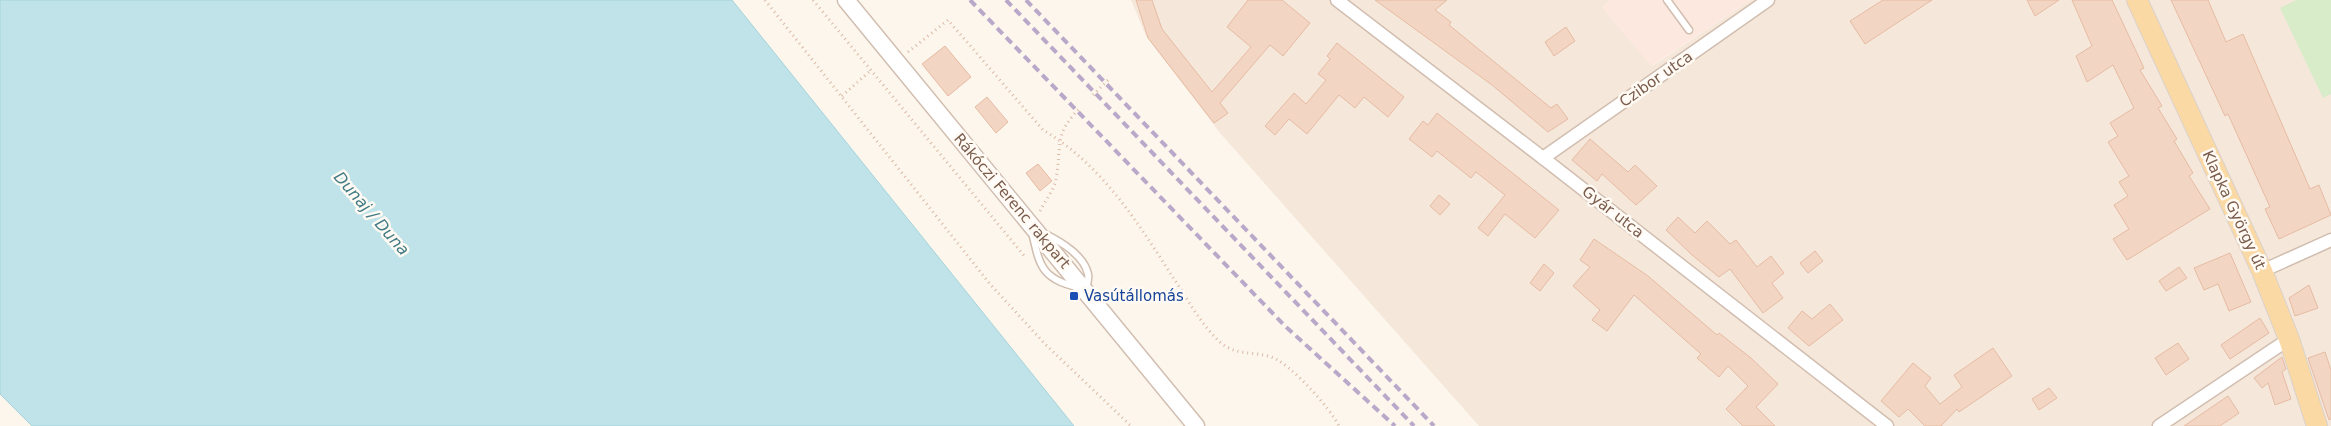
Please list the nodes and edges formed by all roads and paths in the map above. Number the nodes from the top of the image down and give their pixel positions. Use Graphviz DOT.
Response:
graph roads {
  1 [pos="765,0"];
  2 [pos="813,0"];
  3 [pos="846,0"];
  4 [pos="1336,0"];
  5 [pos="1667,0"];
  6 [pos="1768,0"];
  7 [pos="2137,0"];
  8 [pos="1690,30"];
  9 [pos="895,61"];
  10 [pos="870,71"];
  11 [pos="1108,80"];
  12 [pos="1093,95"];
  13 [pos="842,96"];
  14 [pos="1081,107"];
  15 [pos="1061,140"];
  16 [pos="1544,158"];
  17 [pos="1032,227"];
  18 [pos="2331,240"];
  19 [pos="2262,271"];
  20 [pos="1049,276"];
  21 [pos="1086,289"];
  22 [pos="2289,339"];
  23 [pos="1131,426"];
  24 [pos="1196,426"];
  25 [pos="1339,426"];
  26 [pos="1887,426"];
  27 [pos="2160,426"];
  28 [pos="2318,426"];
  1 -- 13 [label="path"];
  2 -- 10 [label="path"];
  3 -- 9 [label="street, Rákóczi Ferenc rakpart"];
  4 -- 16 [label="street, Gyár utca"];
  5 -- 8 [label="lane"];
  6 -- 16 [label="street, Czibor utca"];
  7 -- 19 [label="main road, Klapka György út"];
  9 -- 15 [label="path"];
  9 -- 17 [label="street, Rákóczi Ferenc rakpart"];
  10 -- 13 [label="path"];
  10 -- 20 [label="path"];
  11 -- 12 [label="path"];
  13 -- 23 [label="path"];
  14 -- 15 [label="path"];
  15 -- 17 [label="path"];
  15 -- 25 [label="path"];
  16 -- 26 [label="street, Gyár utca"];
  17 -- 20 [label="lane"];
  17 -- 21 [label="street, Rákóczi Ferenc rakpart"];
  18 -- 19 [label="street"];
  19 -- 22 [label="main road, Klapka György út"];
  20 -- 21 [label="lane"];
  21 -- 24 [label="street, Rákóczi Ferenc rakpart"];
  22 -- 27 [label="street"];
  22 -- 28 [label="main road, Klapka György út"];
}
